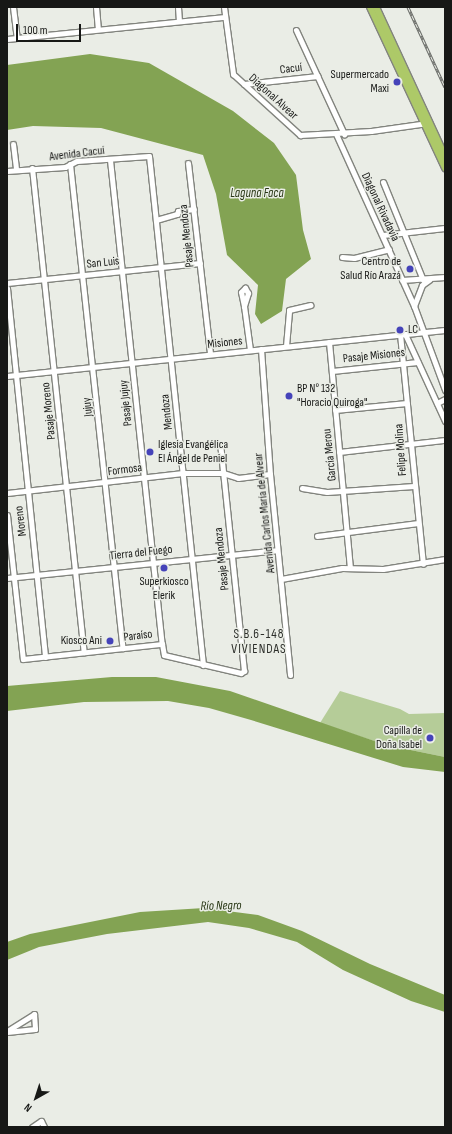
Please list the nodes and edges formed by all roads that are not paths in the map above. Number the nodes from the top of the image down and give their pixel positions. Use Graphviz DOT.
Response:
graph roads {
  1 [pos="13,7"];
  2 [pos="96,7"];
  3 [pos="178,7"];
  4 [pos="224,7"];
  5 [pos="370,7"];
  6 [pos="376,7"];
  7 [pos="225,17"];
  8 [pos="179,21"];
  9 [pos="98,29"];
  10 [pos="296,30"];
  11 [pos="384,32"];
  12 [pos="17,38"];
  13 [pos="7,39"];
  14 [pos="318,76"];
  15 [pos="244,84"];
  16 [pos="427,123"];
  17 [pos="336,134"];
  18 [pos="344,134"];
  19 [pos="13,144"];
  20 [pos="149,156"];
  21 [pos="445,156"];
  22 [pos="110,160"];
  23 [pos="188,162"];
  24 [pos="70,164"];
  25 [pos="32,168"];
  26 [pos="445,168"];
  27 [pos="16,169"];
  28 [pos="7,171"];
  29 [pos="383,182"];
  30 [pos="194,209"];
  31 [pos="156,220"];
  32 [pos="445,228"];
  33 [pos="404,233"];
  34 [pos="383,236"];
  35 [pos="389,249"];
  36 [pos="342,257"];
  37 [pos="200,264"];
  38 [pos="162,268"];
  39 [pos="122,271"];
  40 [pos="83,275"];
  41 [pos="445,277"];
  42 [pos="45,279"];
  43 [pos="432,279"];
  44 [pos="402,280"];
  45 [pos="423,280"];
  46 [pos="7,283"];
  47 [pos="7,288"];
  48 [pos="310,305"];
  49 [pos="244,306"];
  50 [pos="414,306"];
  51 [pos="445,330"];
  52 [pos="424,332"];
  53 [pos="403,334"];
  54 [pos="329,342"];
  55 [pos="286,346"];
  56 [pos="261,349"];
  57 [pos="250,350"];
  58 [pos="210,354"];
  59 [pos="171,358"];
  60 [pos="418,362"];
  61 [pos="132,363"];
  62 [pos="404,363"];
  63 [pos="94,367"];
  64 [pos="55,371"];
  65 [pos="332,371"];
  66 [pos="17,375"];
  67 [pos="7,376"];
  68 [pos="445,390"];
  69 [pos="445,399"];
  70 [pos="407,403"];
  71 [pos="437,403"];
  72 [pos="335,410"];
  73 [pos="445,421"];
  74 [pos="445,440"];
  75 [pos="220,444"];
  76 [pos="412,444"];
  77 [pos="339,452"];
  78 [pos="184,473"];
  79 [pos="223,473"];
  80 [pos="270,474"];
  81 [pos="144,478"];
  82 [pos="107,483"];
  83 [pos="414,486"];
  84 [pos="67,487"];
  85 [pos="302,488"];
  86 [pos="343,490"];
  87 [pos="28,491"];
  88 [pos="7,493"];
  89 [pos="7,515"];
  90 [pos="418,523"];
  91 [pos="348,532"];
  92 [pos="317,536"];
  93 [pos="277,550"];
  94 [pos="231,555"];
  95 [pos="191,558"];
  96 [pos="445,559"];
  97 [pos="153,562"];
  98 [pos="423,564"];
  99 [pos="115,566"];
  100 [pos="350,567"];
  101 [pos="76,571"];
  102 [pos="37,575"];
  103 [pos="14,577"];
  104 [pos="7,578"];
  105 [pos="282,579"];
  106 [pos="162,644"];
  107 [pos="123,648"];
  108 [pos="84,652"];
  109 [pos="46,656"];
  110 [pos="203,665"];
  111 [pos="244,671"];
  112 [pos="290,675"];
  113 [pos="7,1032"];
  114 [pos="32,1127"];
  115 [pos="44,1127"];
  1 -- 12 [label="street"];
  2 -- 9 [label="street"];
  3 -- 8 [label="street"];
  4 -- 7 [label="street"];
  5 -- 11 [label="main road"];
  6 -- 11 [label="main road"];
  7 -- 8 [label="street"];
  7 -- 15 [label="street, Diagonal Alvear"];
  8 -- 9 [label="street"];
  9 -- 12 [label="street"];
  10 -- 14 [label="street"];
  11 -- 16 [label="main road"];
  12 -- 13 [label="street"];
  14 -- 15 [label="street, Cacuí"];
  14 -- 18 [label="street"];
  15 -- 17 [label="street, Diagonal Alvear"];
  16 -- 18 [label="street"];
  16 -- 21 [label="main road"];
  16 -- 26 [label="main road"];
  17 -- 18 [label="street"];
  17 -- 34 [label="street, Diagonal Rivadavia"];
  19 -- 27 [label="street"];
  20 -- 22 [label="street, Avenida Cacuí"];
  20 -- 31 [label="street, Mendoza"];
  22 -- 24 [label="street, Avenida Cacuí"];
  22 -- 39 [label="street, Pasaje Jujuy"];
  23 -- 30 [label="street, Pasaje Mendoza"];
  24 -- 25 [label="street, Avenida Cacuí"];
  24 -- 40 [label="street, Jujuy"];
  25 -- 27 [label="street, Avenida Cacuí"];
  25 -- 42 [label="street, Pasaje Moreno"];
  27 -- 28 [label="street, Avenida Cacuí"];
  29 -- 33 [label="street"];
  30 -- 31 [label="street"];
  30 -- 37 [label="street, Pasaje Mendoza"];
  31 -- 38 [label="street, Mendoza"];
  32 -- 33 [label="street"];
  33 -- 34 [label="street"];
  33 -- 45 [label="street"];
  34 -- 35 [label="street, Diagonal Rivadavia"];
  35 -- 36 [label="street"];
  35 -- 44 [label="street, Diagonal Rivadavia"];
  37 -- 38 [label="street, San Luis"];
  37 -- 58 [label="street, Pasaje Mendoza"];
  38 -- 39 [label="street, San Luis"];
  38 -- 59 [label="street, Mendoza"];
  39 -- 40 [label="street, San Luis"];
  39 -- 61 [label="street, Pasaje Jujuy"];
  40 -- 42 [label="street, San Luis"];
  40 -- 63 [label="street, Jujuy"];
  41 -- 43 [label="street"];
  42 -- 46 [label="street, San Luis"];
  42 -- 64 [label="street, Pasaje Moreno"];
  43 -- 45 [label="street"];
  43 -- 50 [label="street"];
  44 -- 45 [label="street"];
  44 -- 50 [label="street, Diagonal Rivadavia"];
  47 -- 66 [label="street, Moreno"];
  48 -- 55 [label="street"];
  49 -- 57 [label="street"];
  50 -- 52 [label="street, Diagonal Rivadavia"];
  51 -- 52 [label="street, Misiones"];
  52 -- 53 [label="street, Misiones"];
  52 -- 68 [label="street, Diagonal Rivadavia"];
  53 -- 54 [label="street, Misiones"];
  53 -- 60 [label="street"];
  53 -- 62 [label="street, Felipe Molina"];
  54 -- 55 [label="street, Misiones"];
  54 -- 65 [label="street, García Merou"];
  55 -- 56 [label="street, Misiones"];
  56 -- 57 [label="street, Misiones"];
  56 -- 80 [label="street, Avenida Carlos María de Alvear"];
  57 -- 58 [label="street, Misiones"];
  58 -- 59 [label="street, Misiones"];
  59 -- 61 [label="street, Misiones"];
  59 -- 78 [label="street, Mendoza"];
  60 -- 62 [label="street, Pasaje Misiones"];
  60 -- 71 [label="street"];
  61 -- 63 [label="street, Misiones"];
  61 -- 81 [label="street, Pasaje Jujuy"];
  62 -- 65 [label="street, Pasaje Misiones"];
  62 -- 70 [label="street, Felipe Molina"];
  63 -- 64 [label="street, Misiones"];
  63 -- 82 [label="street, Jujuy"];
  64 -- 66 [label="street, Misiones"];
  64 -- 84 [label="street, Pasaje Moreno"];
  65 -- 72 [label="street, García Merou"];
  66 -- 67 [label="street, Misiones"];
  66 -- 87 [label="street, Moreno"];
  69 -- 71 [label="street"];
  70 -- 72 [label="street"];
  70 -- 76 [label="street, Felipe Molina"];
  71 -- 73 [label="street"];
  72 -- 77 [label="street, García Merou"];
  74 -- 76 [label="street"];
  75 -- 79 [label="street, Pasaje Mendoza"];
  76 -- 77 [label="street"];
  76 -- 83 [label="street, Felipe Molina"];
  77 -- 86 [label="street, García Merou"];
  78 -- 79 [label="street, Formosa"];
  78 -- 81 [label="street, Formosa"];
  78 -- 95 [label="street, Mendoza"];
  79 -- 80 [label="street, Formosa"];
  79 -- 94 [label="street, Pasaje Mendoza"];
  80 -- 93 [label="street, Avenida Carlos María de Alvear"];
  81 -- 82 [label="street, Formosa"];
  81 -- 97 [label="street, Pasaje Jujuy"];
  82 -- 84 [label="street, Formosa"];
  82 -- 99 [label="street, Jujuy"];
  83 -- 86 [label="street"];
  83 -- 90 [label="street, Felipe Molina"];
  84 -- 87 [label="street, Formosa"];
  84 -- 101 [label="street, Pasaje Moreno"];
  85 -- 86 [label="street"];
  86 -- 91 [label="street, García Merou"];
  87 -- 88 [label="street, Formosa"];
  87 -- 102 [label="street, Moreno"];
  89 -- 103 [label="street"];
  90 -- 91 [label="street"];
  90 -- 98 [label="street, Felipe Molina"];
  91 -- 92 [label="street"];
  91 -- 100 [label="street, García Merou"];
  93 -- 94 [label="street, Tierra del Fuego"];
  93 -- 105 [label="street, Avenida Carlos María de Alvear"];
  94 -- 95 [label="street, Tierra del Fuego"];
  94 -- 111 [label="street, Pasaje Mendoza"];
  95 -- 97 [label="street, Tierra del Fuego"];
  95 -- 110 [label="street, Mendoza"];
  96 -- 98 [label="street"];
  97 -- 99 [label="street, Tierra del Fuego"];
  97 -- 106 [label="street, Pasaje Jujuy"];
  98 -- 100 [label="street"];
  99 -- 101 [label="street, Tierra del Fuego"];
  99 -- 107 [label="street, Jujuy"];
  100 -- 105 [label="street"];
  101 -- 102 [label="street, Tierra del Fuego"];
  101 -- 108 [label="street, Pasaje Moreno"];
  102 -- 103 [label="street, Tierra del Fuego"];
  102 -- 109 [label="street, Moreno"];
  103 -- 104 [label="street, Tierra del Fuego"];
  103 -- 109 [label="street, Paraíso"];
  105 -- 112 [label="street, Avenida Carlos María de Alvear"];
  106 -- 107 [label="street, Paraíso"];
  106 -- 110 [label="street, Paraíso"];
  107 -- 108 [label="street, Paraíso"];
  108 -- 109 [label="street, Paraíso"];
  110 -- 111 [label="street, Paraíso"];
  113 -- 113 [label="street"];
  114 -- 115 [label="street"];
}
